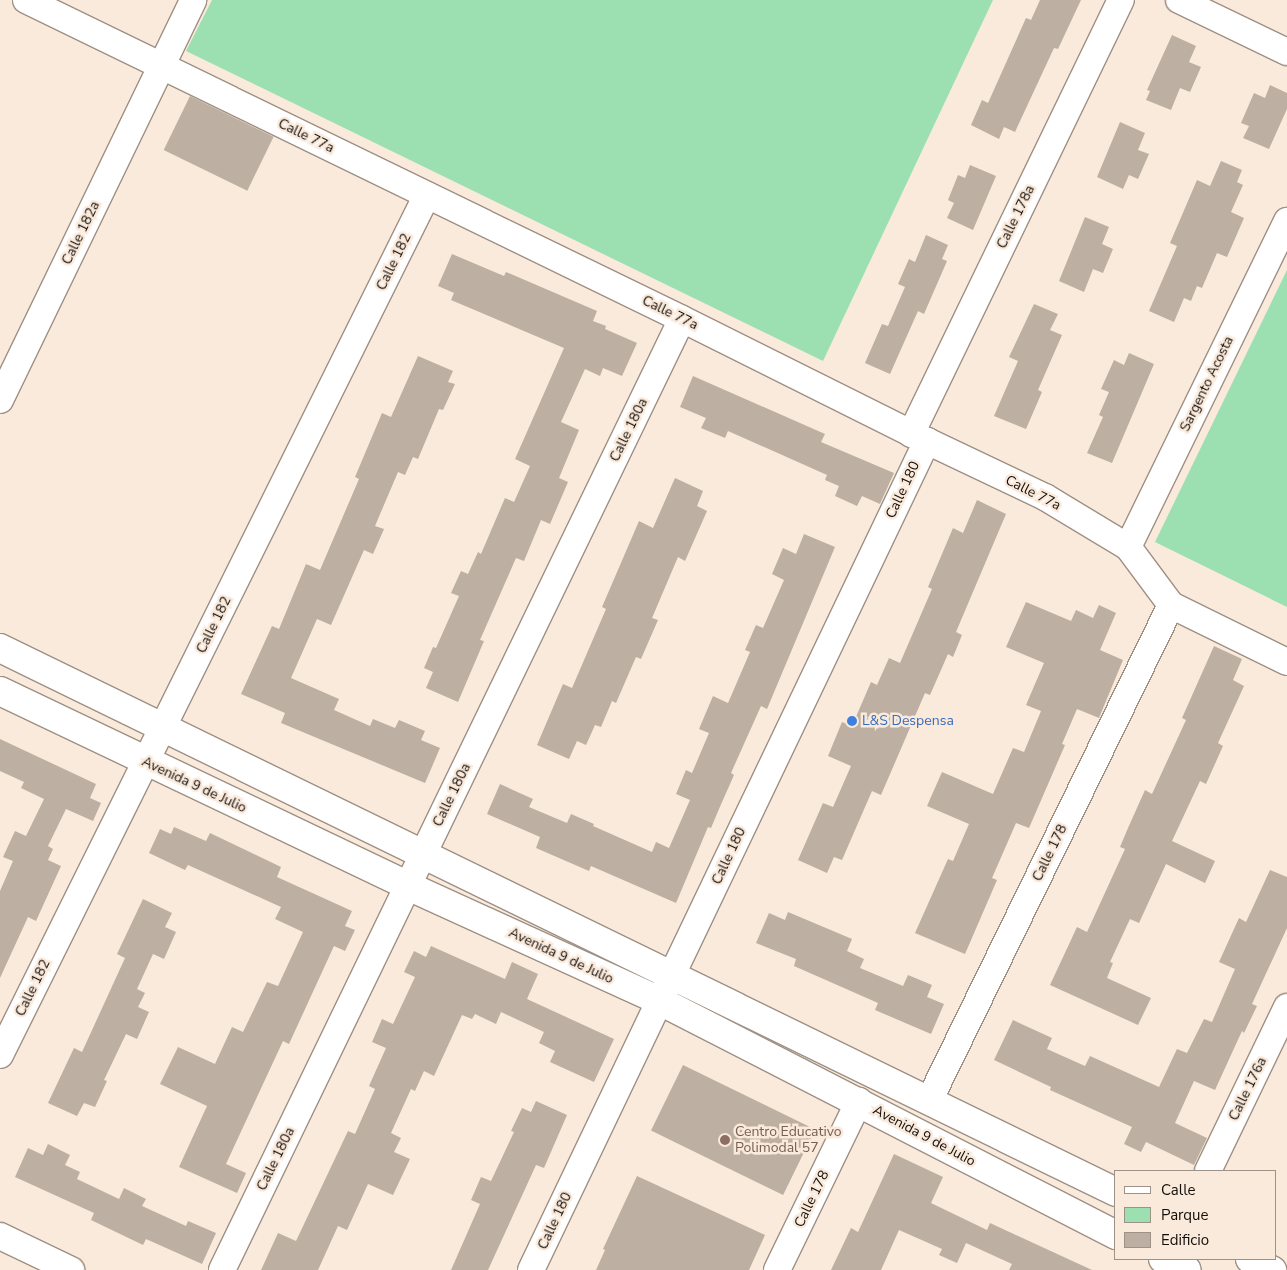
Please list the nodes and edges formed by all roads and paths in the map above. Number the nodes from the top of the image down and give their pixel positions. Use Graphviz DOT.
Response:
graph roads {
  1 [pos="26,0"];
  2 [pos="193,0"];
  3 [pos="1121,0"];
  4 [pos="1178,0"];
  5 [pos="1287,52"];
  6 [pos="161,66"];
  7 [pos="427,195"];
  8 [pos="1287,221"];
  9 [pos="682,319"];
  10 [pos="0,400"];
  11 [pos="919,438"];
  12 [pos="1128,547"];
  13 [pos="1171,605"];
  14 [pos="0,648"];
  15 [pos="1287,662"];
  16 [pos="0,691"];
  17 [pos="163,727"];
  18 [pos="146,762"];
  19 [pos="423,854"];
  20 [pos="408,886"];
  21 [pos="672,976"];
  22 [pos="660,1001"];
  23 [pos="1287,1008"];
  24 [pos="0,1055"];
  25 [pos="929,1101"];
  26 [pos="859,1102"];
  27 [pos="1208,1170"];
  28 [pos="1114,1191"];
  29 [pos="1114,1233"];
  30 [pos="0,1236"];
  31 [pos="1252,1260"];
  32 [pos="70,1270"];
  33 [pos="222,1270"];
  34 [pos="532,1270"];
  35 [pos="778,1270"];
  36 [pos="1272,1270"];
  1 -- 6 [label="street, Calle 77a"];
  2 -- 6 [label="street"];
  3 -- 11 [label="street, Calle 178a"];
  4 -- 5 [label="street"];
  6 -- 7 [label="street, Calle 77a"];
  6 -- 10 [label="street, Calle 182a"];
  7 -- 9 [label="street, Calle 77a"];
  7 -- 17 [label="street, Calle 182"];
  8 -- 12 [label="street, Sargento Acosta"];
  9 -- 11 [label="street, Calle 77a"];
  9 -- 19 [label="street, Calle 180a"];
  11 -- 12 [label="street, Calle 77a"];
  11 -- 21 [label="street, Calle 180"];
  12 -- 13 [label="street, Calle 77a"];
  13 -- 15 [label="street, Calle 77a"];
  13 -- 25 [label="street, Calle 178"];
  14 -- 17 [label="main road"];
  16 -- 18 [label="main road, Avenida 9 de Julio"];
  17 -- 18 [label="street, Calle 182"];
  17 -- 19 [label="main road"];
  18 -- 20 [label="main road, Avenida 9 de Julio"];
  18 -- 24 [label="street, Calle 182"];
  19 -- 20 [label="street, Calle 180a"];
  19 -- 21 [label="main road"];
  20 -- 22 [label="main road, Avenida 9 de Julio"];
  20 -- 33 [label="street, Calle 180a"];
  21 -- 22 [label="street, Calle 180"];
  21 -- 25 [label="main road"];
  22 -- 26 [label="main road, Avenida 9 de Julio"];
  22 -- 34 [label="street, Calle 180"];
  23 -- 27 [label="street, Calle 176a"];
  25 -- 28 [label="main road"];
  26 -- 29 [label="main road, Avenida 9 de Julio"];
  26 -- 35 [label="street, Calle 178"];
  30 -- 32 [label="street"];
  31 -- 36 [label="main road"];
}
